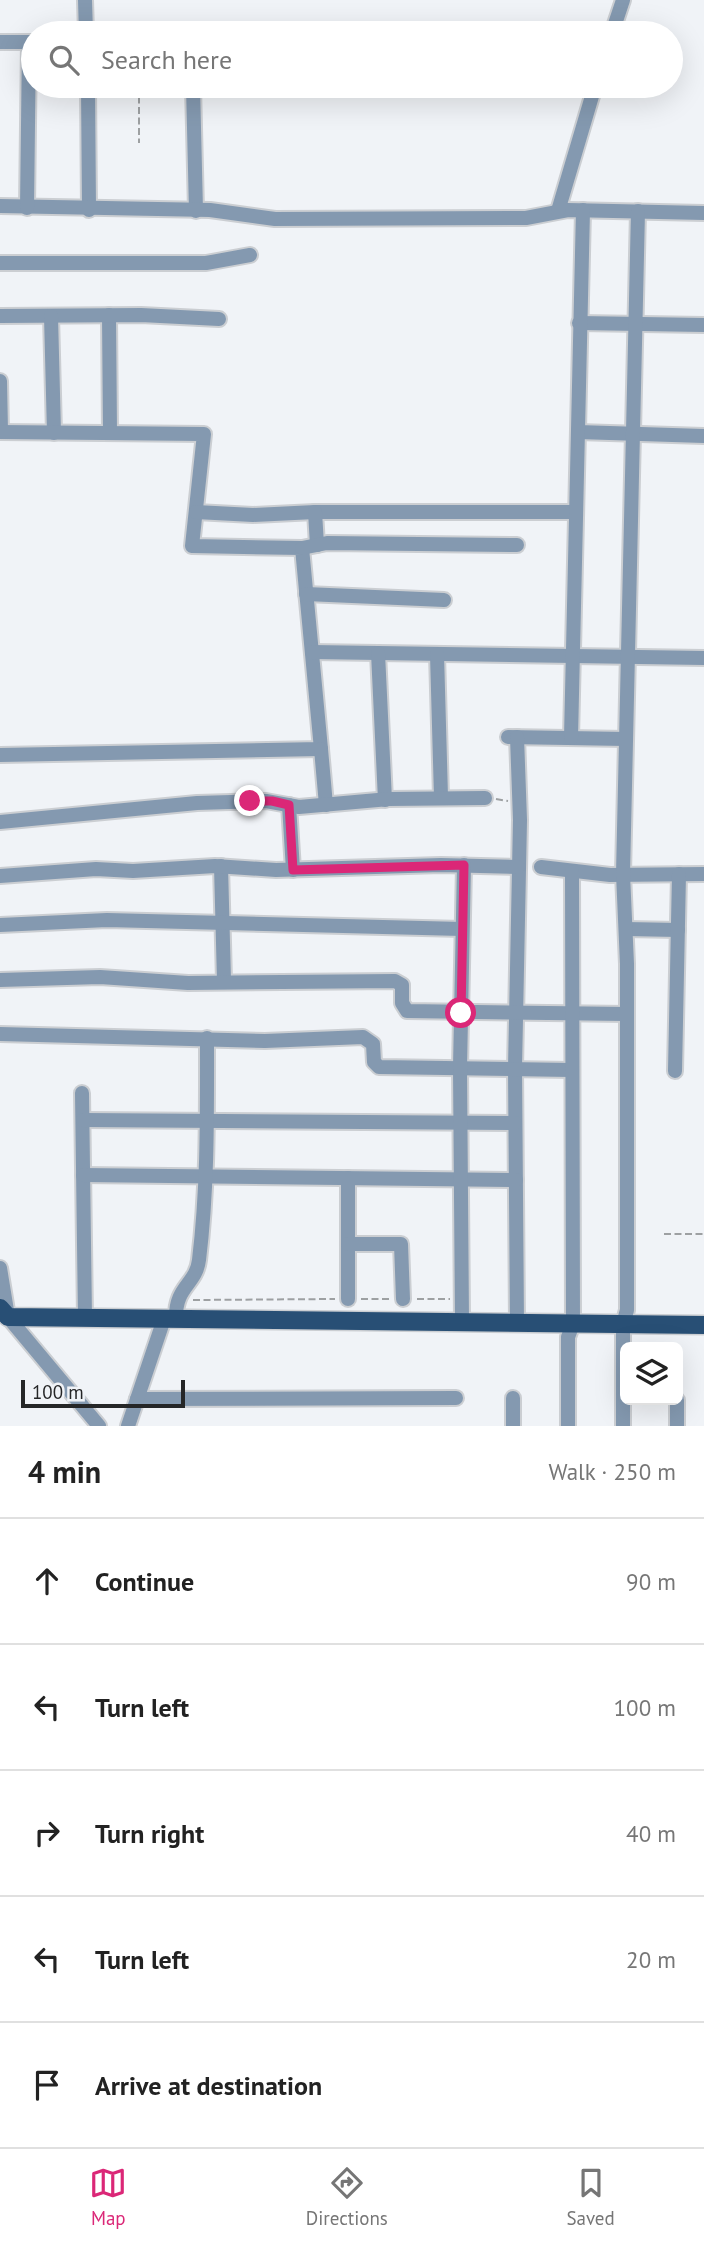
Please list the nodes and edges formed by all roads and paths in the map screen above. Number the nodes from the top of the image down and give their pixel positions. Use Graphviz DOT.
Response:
graph roads {
  1 [pos="85,0"];
  2 [pos="623,0"];
  3 [pos="86,21"];
  4 [pos="616,21"];
  5 [pos="0,42"];
  6 [pos="21,43"];
  7 [pos="30,98"];
  8 [pos="88,98"];
  9 [pos="139,98"];
  10 [pos="193,98"];
  11 [pos="591,98"];
  12 [pos="139,143"];
  13 [pos="0,206"];
  14 [pos="27,208"];
  15 [pos="89,210"];
  16 [pos="583,210"];
  17 [pos="196,211"];
  18 [pos="558,211"];
  19 [pos="638,211"];
  20 [pos="704,213"];
  21 [pos="250,254"];
  22 [pos="0,263"];
  23 [pos="0,316"];
  24 [pos="51,316"];
  25 [pos="109,316"];
  26 [pos="219,319"];
  27 [pos="579,323"];
  28 [pos="635,323"];
  29 [pos="704,325"];
  30 [pos="0,381"];
  31 [pos="0,432"];
  32 [pos="578,432"];
  33 [pos="54,433"];
  34 [pos="110,433"];
  35 [pos="632,434"];
  36 [pos="704,436"];
  37 [pos="196,512"];
  38 [pos="315,512"];
  39 [pos="576,512"];
  40 [pos="517,545"];
  41 [pos="309,546"];
  42 [pos="306,594"];
  43 [pos="444,600"];
  44 [pos="312,652"];
  45 [pos="378,653"];
  46 [pos="437,654"];
  47 [pos="573,655"];
  48 [pos="627,656"];
  49 [pos="704,657"];
  50 [pos="571,738"];
  51 [pos="625,739"];
  52 [pos="321,749"];
  53 [pos="0,755"];
  54 [pos="441,797"];
  55 [pos="485,797"];
  56 [pos="385,800"];
  57 [pos="519,804"];
  58 [pos="289,805"];
  59 [pos="326,805"];
  60 [pos="0,822"];
  61 [pos="464,865"];
  62 [pos="221,866"];
  63 [pos="518,867"];
  64 [pos="541,867"];
  65 [pos="293,870"];
  66 [pos="572,872"];
  67 [pos="623,874"];
  68 [pos="679,874"];
  69 [pos="704,874"];
  70 [pos="0,876"];
  71 [pos="223,923"];
  72 [pos="0,925"];
  73 [pos="462,929"];
  74 [pos="626,929"];
  75 [pos="678,930"];
  76 [pos="0,981"];
  77 [pos="224,981"];
  78 [pos="515,1012"];
  79 [pos="461,1013"];
  80 [pos="572,1013"];
  81 [pos="627,1014"];
  82 [pos="0,1034"];
  83 [pos="207,1038"];
  84 [pos="460,1068"];
  85 [pos="514,1068"];
  86 [pos="571,1070"];
  87 [pos="675,1071"];
  88 [pos="82,1093"];
  89 [pos="83,1120"];
  90 [pos="207,1120"];
  91 [pos="515,1123"];
  92 [pos="460,1124"];
  93 [pos="83,1175"];
  94 [pos="207,1175"];
  95 [pos="348,1178"];
  96 [pos="516,1180"];
  97 [pos="460,1181"];
  98 [pos="664,1234"];
  99 [pos="704,1234"];
  100 [pos="348,1244"];
  101 [pos="0,1269"];
  102 [pos="462,1298"];
  103 [pos="348,1299"];
  104 [pos="403,1299"];
  105 [pos="177,1300"];
  106 [pos="3,1314"];
  107 [pos="85,1318"];
  108 [pos="170,1319"];
  109 [pos="462,1322"];
  110 [pos="517,1323"];
  111 [pos="573,1324"];
  112 [pos="623,1324"];
  113 [pos="704,1325"];
  114 [pos="456,1398"];
  115 [pos="513,1398"];
  116 [pos="137,1399"];
  117 [pos="677,1405"];
  118 [pos="99,1426"];
  119 [pos="128,1426"];
  120 [pos="513,1426"];
  121 [pos="568,1426"];
  122 [pos="623,1426"];
  123 [pos="677,1426"];
  1 -- 3 [label="street"];
  2 -- 4 [label="street"];
  5 -- 6 [label="street"];
  7 -- 14 [label="street"];
  8 -- 15 [label="street"];
  9 -- 12 [label="path"];
  10 -- 17 [label="street"];
  11 -- 18 [label="street"];
  13 -- 14 [label="street"];
  14 -- 15 [label="street"];
  15 -- 17 [label="street"];
  16 -- 18 [label="street"];
  16 -- 19 [label="street"];
  16 -- 27 [label="street"];
  17 -- 18 [label="street"];
  19 -- 20 [label="street"];
  19 -- 28 [label="street"];
  21 -- 22 [label="street"];
  23 -- 24 [label="street"];
  24 -- 25 [label="street"];
  24 -- 33 [label="street"];
  25 -- 26 [label="street"];
  25 -- 34 [label="street"];
  27 -- 28 [label="street"];
  27 -- 32 [label="street"];
  28 -- 29 [label="street"];
  28 -- 35 [label="street"];
  30 -- 31 [label="street"];
  31 -- 33 [label="street"];
  32 -- 35 [label="street"];
  32 -- 39 [label="street"];
  33 -- 34 [label="street"];
  34 -- 37 [label="street"];
  35 -- 36 [label="street"];
  35 -- 48 [label="street"];
  37 -- 38 [label="street"];
  37 -- 41 [label="street"];
  38 -- 39 [label="street"];
  38 -- 41 [label="street"];
  39 -- 47 [label="street"];
  40 -- 41 [label="street"];
  41 -- 42 [label="street"];
  42 -- 43 [label="street"];
  42 -- 44 [label="street"];
  44 -- 45 [label="street"];
  44 -- 52 [label="street"];
  45 -- 46 [label="street"];
  45 -- 56 [label="street"];
  46 -- 47 [label="street"];
  46 -- 54 [label="street"];
  47 -- 48 [label="street"];
  47 -- 50 [label="street"];
  48 -- 49 [label="street"];
  48 -- 51 [label="street"];
  50 -- 51 [label="street"];
  50 -- 57 [label="street"];
  51 -- 67 [label="street"];
  52 -- 53 [label="street"];
  52 -- 59 [label="street"];
  54 -- 55 [label="street"];
  54 -- 56 [label="street"];
  55 -- 57 [label="path"];
  56 -- 59 [label="street"];
  57 -- 63 [label="street"];
  58 -- 59 [label="street"];
  58 -- 60 [label="street"];
  58 -- 65 [label="street"];
  61 -- 63 [label="street"];
  61 -- 65 [label="street"];
  61 -- 73 [label="street"];
  62 -- 65 [label="street"];
  62 -- 70 [label="street"];
  62 -- 71 [label="street"];
  63 -- 78 [label="street"];
  64 -- 66 [label="street"];
  66 -- 67 [label="street"];
  66 -- 80 [label="street"];
  67 -- 68 [label="street"];
  67 -- 74 [label="street"];
  68 -- 69 [label="street"];
  68 -- 75 [label="street"];
  71 -- 72 [label="street"];
  71 -- 73 [label="street"];
  71 -- 77 [label="street"];
  73 -- 79 [label="street"];
  74 -- 75 [label="street"];
  74 -- 81 [label="street"];
  75 -- 87 [label="street"];
  76 -- 77 [label="street"];
  77 -- 79 [label="street"];
  78 -- 79 [label="street"];
  78 -- 80 [label="street"];
  78 -- 85 [label="street"];
  79 -- 84 [label="street"];
  80 -- 81 [label="street"];
  80 -- 86 [label="street"];
  81 -- 112 [label="street"];
  82 -- 83 [label="street"];
  83 -- 84 [label="street"];
  83 -- 90 [label="street"];
  84 -- 85 [label="street"];
  84 -- 92 [label="street"];
  85 -- 86 [label="street"];
  85 -- 91 [label="street"];
  86 -- 111 [label="street"];
  88 -- 89 [label="street"];
  89 -- 90 [label="street"];
  89 -- 93 [label="street"];
  90 -- 92 [label="street"];
  90 -- 94 [label="street"];
  91 -- 92 [label="street"];
  91 -- 96 [label="street"];
  92 -- 97 [label="street"];
  93 -- 94 [label="street"];
  93 -- 107 [label="street"];
  94 -- 95 [label="street"];
  94 -- 105 [label="street"];
  95 -- 97 [label="street"];
  95 -- 100 [label="street"];
  96 -- 97 [label="street"];
  96 -- 110 [label="street"];
  97 -- 102 [label="street"];
  98 -- 99 [label="path"];
  100 -- 103 [label="street"];
  100 -- 104 [label="street"];
  101 -- 106 [label="street"];
  102 -- 104 [label="path"];
  102 -- 109 [label="street"];
  103 -- 104 [label="path"];
  103 -- 105 [label="path"];
  105 -- 108 [label="street"];
  106 -- 107 [label="main road"];
  106 -- 118 [label="street"];
  107 -- 108 [label="main road"];
  108 -- 109 [label="main road"];
  108 -- 116 [label="street"];
  109 -- 110 [label="main road"];
  110 -- 111 [label="main road"];
  111 -- 112 [label="main road"];
  111 -- 121 [label="street"];
  112 -- 113 [label="main road"];
  112 -- 122 [label="street"];
  114 -- 116 [label="street"];
  115 -- 120 [label="street"];
  116 -- 119 [label="street"];
  117 -- 123 [label="street"];
}
